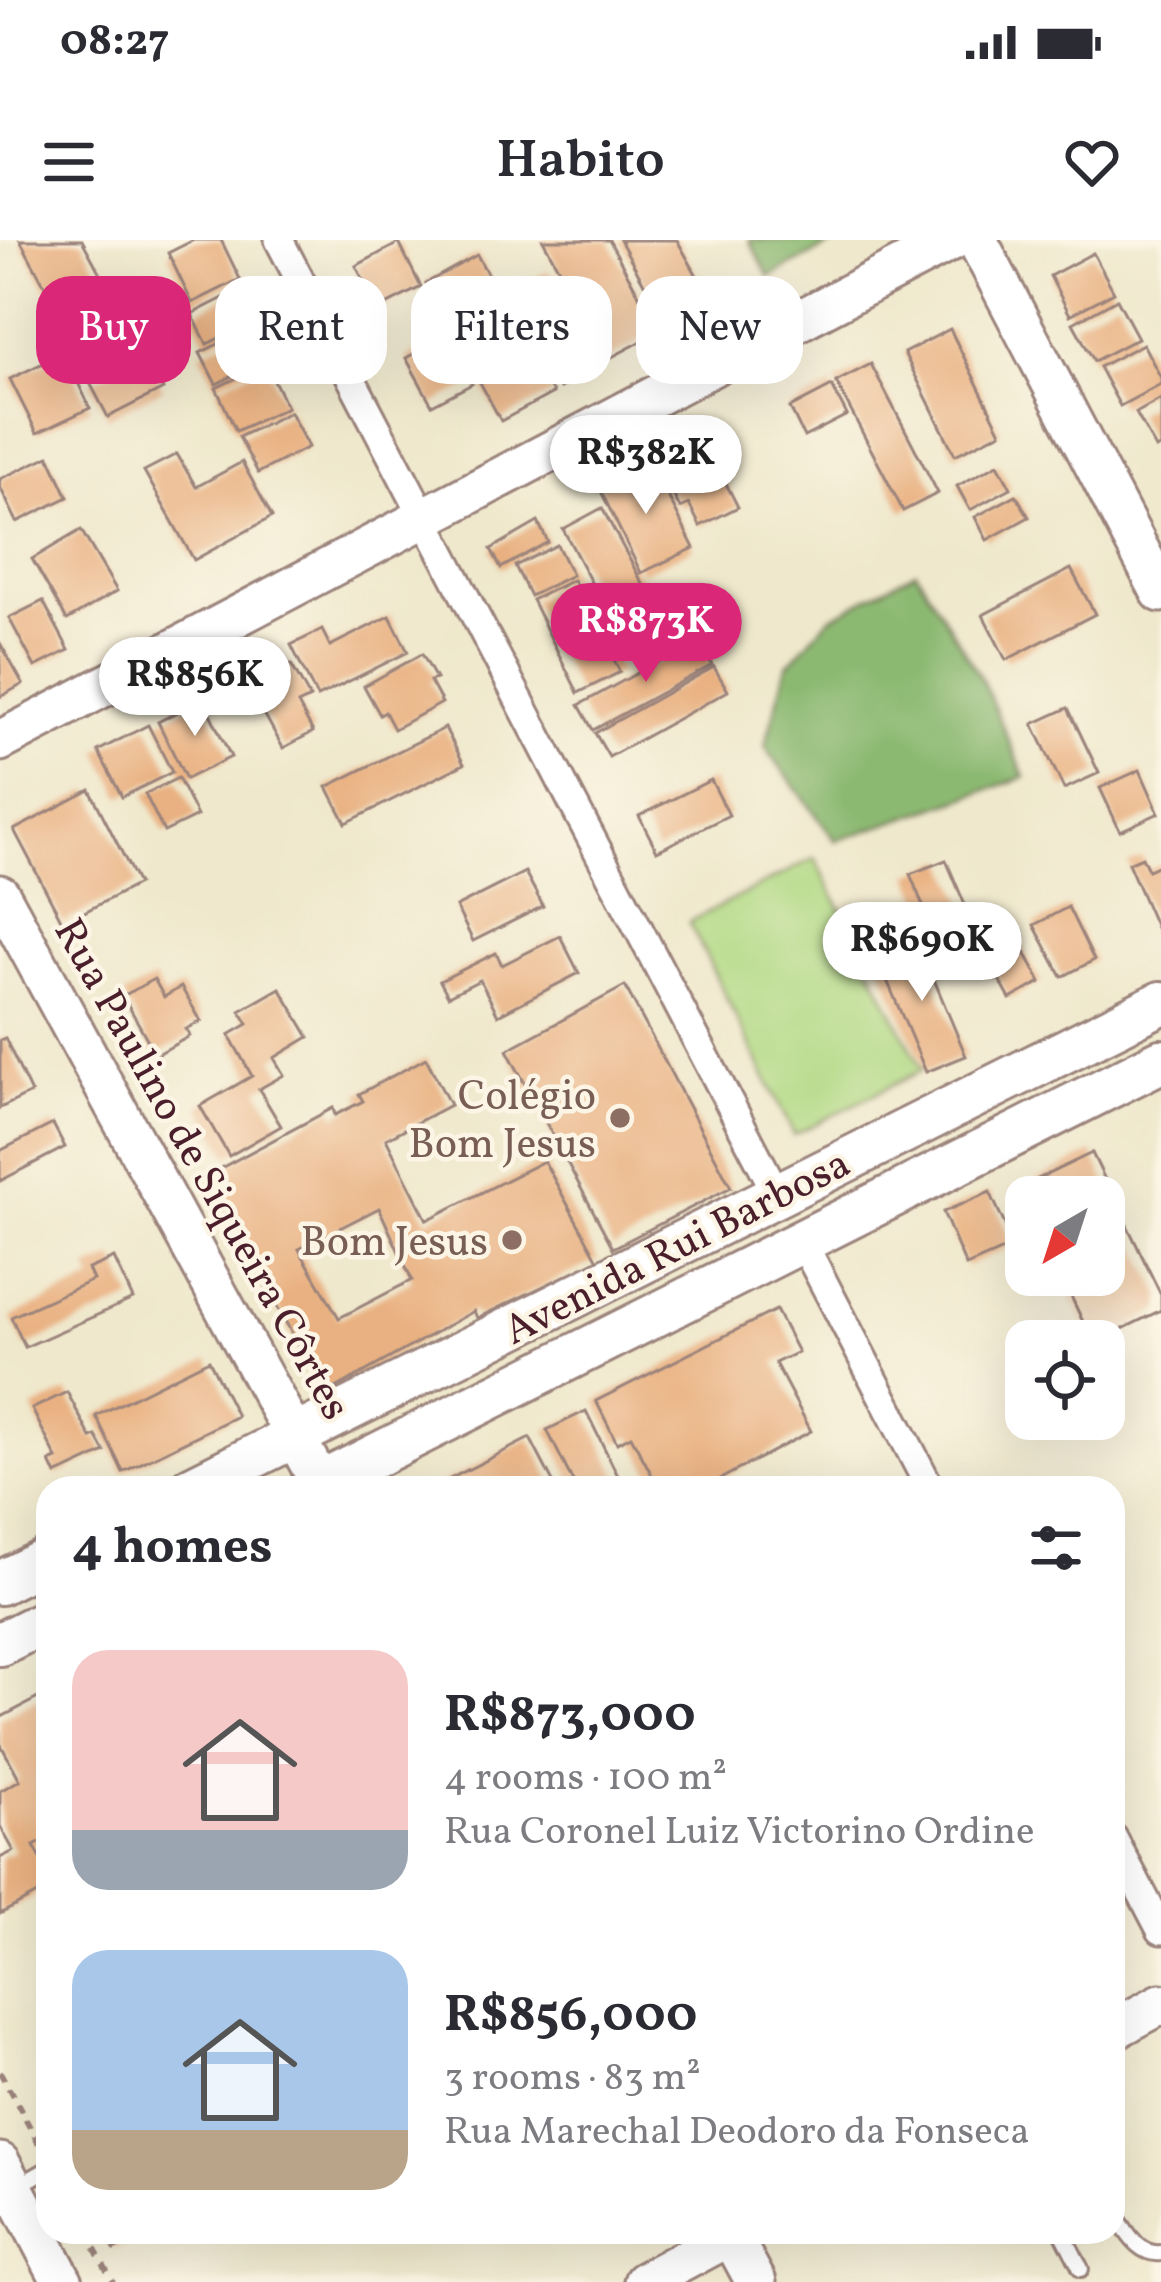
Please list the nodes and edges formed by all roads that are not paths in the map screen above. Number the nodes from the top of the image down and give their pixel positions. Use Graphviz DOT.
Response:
graph roads {
  1 [pos="280,240"];
  2 [pos="952,240"];
  3 [pos="977,240"];
  4 [pos="424,517"];
  5 [pos="1161,592"];
  6 [pos="0,741"];
  7 [pos="0,895"];
  8 [pos="1161,1003"];
  9 [pos="1161,1061"];
  10 [pos="777,1194"];
  11 [pos="802,1241"];
  12 [pos="295,1436"];
  13 [pos="215,1476"];
  14 [pos="313,1476"];
  15 [pos="338,1476"];
  16 [pos="924,1476"];
  17 [pos="36,1565"];
  18 [pos="0,1583"];
  19 [pos="36,1626"];
  20 [pos="0,1644"];
  21 [pos="1125,1861"];
  22 [pos="1161,1930"];
  23 [pos="1161,2004"];
  24 [pos="1125,2024"];
  25 [pos="1125,2229"];
  26 [pos="51,2244"];
  27 [pos="712,2244"];
  28 [pos="737,2244"];
  29 [pos="1068,2244"];
  30 [pos="1161,2253"];
  31 [pos="1081,2269"];
  32 [pos="63,2282"];
  33 [pos="644,2282"];
  34 [pos="756,2282"];
  1 -- 4 [label="street"];
  2 -- 4 [label="street"];
  3 -- 5 [label="street"];
  4 -- 6 [label="street"];
  4 -- 10 [label="street"];
  7 -- 12 [label="street, Rua Paulino de Siqueira Côrtes"];
  8 -- 10 [label="main road, Avenida Rui Barbosa"];
  9 -- 11 [label="main road, Avenida Rui Barbosa"];
  10 -- 12 [label="main road, Avenida Rui Barbosa"];
  11 -- 15 [label="main road, Avenida Rui Barbosa"];
  11 -- 16 [label="street"];
  12 -- 13 [label="main road, Avenida Rui Barbosa"];
  12 -- 14 [label="street, Rua Paulino de Siqueira Côrtes"];
  17 -- 18 [label="main road"];
  19 -- 20 [label="main road"];
  21 -- 22 [label="street"];
  23 -- 24 [label="street"];
  25 -- 30 [label="lane"];
  26 -- 32 [label="street"];
  27 -- 33 [label="street"];
  28 -- 34 [label="street"];
  29 -- 31 [label="lane"];
}
